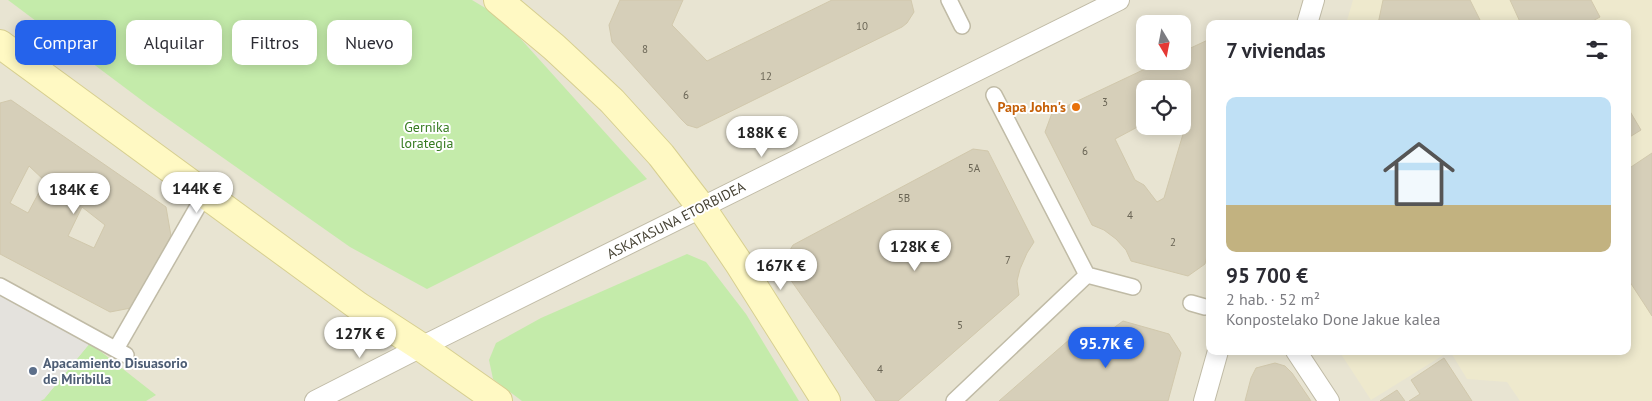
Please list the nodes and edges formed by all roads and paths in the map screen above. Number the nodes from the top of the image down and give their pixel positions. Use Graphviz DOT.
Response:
graph roads {
  1 [pos="498,0"];
  2 [pos="949,0"];
  3 [pos="1119,0"];
  4 [pos="1313,0"];
  5 [pos="1308,20"];
  6 [pos="962,26"];
  7 [pos="0,44"];
  8 [pos="994,95"];
  9 [pos="205,194"];
  10 [pos="701,207"];
  11 [pos="1087,274"];
  12 [pos="0,286"];
  13 [pos="1133,287"];
  14 [pos="420,347"];
  15 [pos="1217,355"];
  16 [pos="1299,355"];
  17 [pos="316,401"];
  18 [pos="498,401"];
  19 [pos="826,401"];
  20 [pos="954,401"];
  21 [pos="1204,401"];
  22 [pos="1329,401"];
  1 -- 10 [label="main road"];
  2 -- 6 [label="street"];
  3 -- 10 [label="street, ASKATASUNA ETORBIDEA"];
  4 -- 5 [label="street"];
  7 -- 9 [label="main road"];
  8 -- 11 [label="street"];
  9 -- 12 [label="street"];
  9 -- 14 [label="main road"];
  10 -- 14 [label="street, ASKATASUNA ETORBIDEA"];
  10 -- 19 [label="main road"];
  11 -- 13 [label="street"];
  11 -- 20 [label="street"];
  14 -- 17 [label="street, ASKATASUNA ETORBIDEA"];
  14 -- 18 [label="main road"];
  15 -- 21 [label="street"];
  16 -- 22 [label="street"];
}
